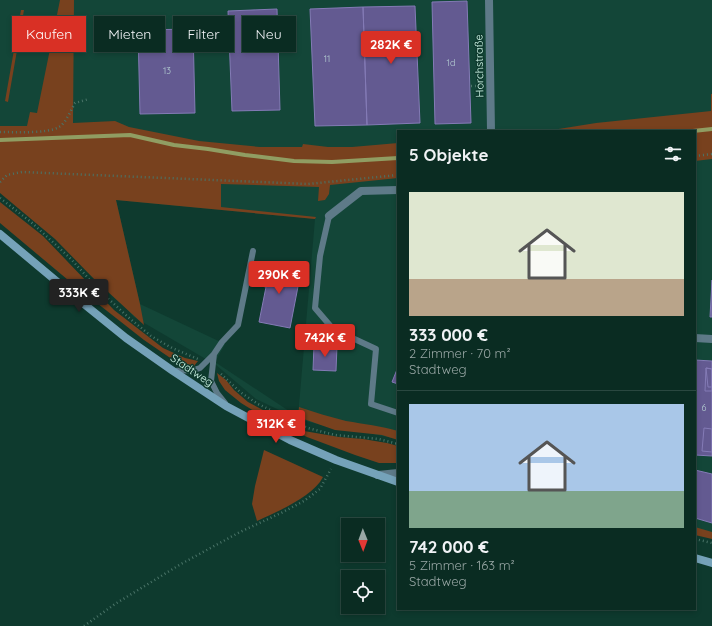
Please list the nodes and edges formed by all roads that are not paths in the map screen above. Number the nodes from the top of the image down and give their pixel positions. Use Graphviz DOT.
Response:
graph roads {
  1 [pos="489,0"];
  2 [pos="491,130"];
  3 [pos="397,190"];
  4 [pos="329,216"];
  5 [pos="0,234"];
  6 [pos="253,251"];
  7 [pos="696,338"];
  8 [pos="712,339"];
  9 [pos="214,354"];
  10 [pos="173,371"];
  11 [pos="226,406"];
  12 [pos="397,413"];
  13 [pos="397,473"];
  14 [pos="378,475"];
  15 [pos="397,482"];
  16 [pos="696,558"];
  17 [pos="712,563"];
  1 -- 2 [label="street, Horchstraße"];
  3 -- 4 [label="street"];
  4 -- 12 [label="lane"];
  5 -- 10 [label="main road, Stadtweg"];
  6 -- 9 [label="lane"];
  7 -- 8 [label="street"];
  9 -- 10 [label="lane"];
  9 -- 11 [label="lane"];
  10 -- 11 [label="main road, Stadtweg"];
  11 -- 14 [label="main road, Stadtweg"];
  13 -- 14 [label="street"];
  14 -- 15 [label="main road, Stadtweg"];
  16 -- 17 [label="main road"];
}
